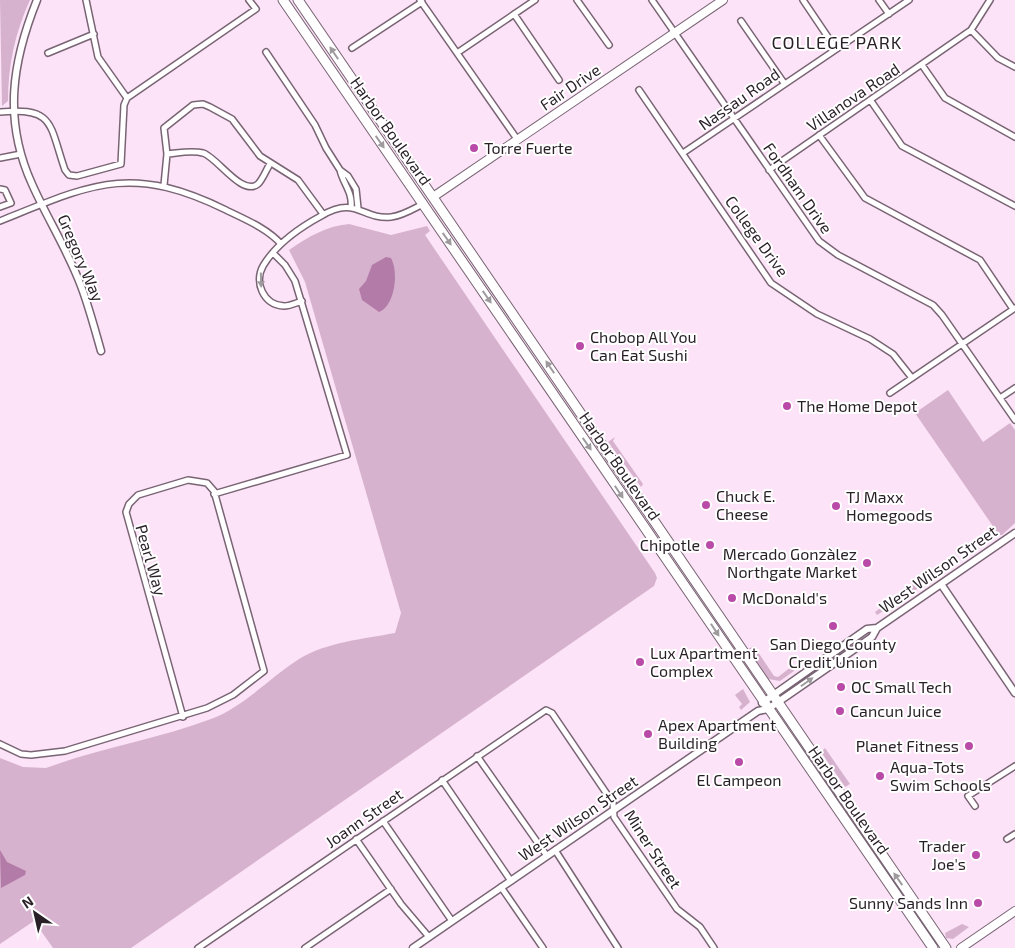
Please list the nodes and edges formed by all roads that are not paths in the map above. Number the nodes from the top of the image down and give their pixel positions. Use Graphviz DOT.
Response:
graph roads {
  1 [pos="86,0"];
  2 [pos="249,0"];
  3 [pos="283,0"];
  4 [pos="298,0"];
  5 [pos="535,0"];
  6 [pos="577,0"];
  7 [pos="652,0"];
  8 [pos="723,0"];
  9 [pos="802,0"];
  10 [pos="879,0"];
  11 [pos="909,0"];
  12 [pos="990,0"];
  13 [pos="37,1"];
  14 [pos="421,1"];
  15 [pos="514,14"];
  16 [pos="889,14"];
  17 [pos="741,21"];
  18 [pos="971,30"];
  19 [pos="675,33"];
  20 [pos="94,34"];
  21 [pos="609,45"];
  22 [pos="352,48"];
  23 [pos="836,49"];
  24 [pos="48,52"];
  25 [pos="266,52"];
  26 [pos="457,53"];
  27 [pos="922,65"];
  28 [pos="1015,67"];
  29 [pos="559,80"];
  30 [pos="784,83"];
  31 [pos="639,90"];
  32 [pos="127,98"];
  33 [pos="871,101"];
  34 [pos="13,111"];
  35 [pos="0,112"];
  36 [pos="734,118"];
  37 [pos="820,136"];
  38 [pos="1015,138"];
  39 [pos="517,139"];
  40 [pos="684,153"];
  41 [pos="21,154"];
  42 [pos="167,154"];
  43 [pos="0,158"];
  44 [pos="270,164"];
  45 [pos="769,170"];
  46 [pos="164,185"];
  47 [pos="0,189"];
  48 [pos="433,197"];
  49 [pos="422,204"];
  50 [pos="42,205"];
  51 [pos="1015,206"];
  52 [pos="0,207"];
  53 [pos="354,208"];
  54 [pos="323,214"];
  55 [pos="0,221"];
  56 [pos="281,244"];
  57 [pos="273,252"];
  58 [pos="302,301"];
  59 [pos="1014,308"];
  60 [pos="962,344"];
  61 [pos="101,351"];
  62 [pos="912,378"];
  63 [pos="1015,388"];
  64 [pos="890,394"];
  65 [pos="1000,398"];
  66 [pos="1015,420"];
  67 [pos="214,494"];
  68 [pos="1015,533"];
  69 [pos="941,584"];
  70 [pos="877,628"];
  71 [pos="1015,693"];
  72 [pos="771,695"];
  73 [pos="763,701"];
  74 [pos="777,703"];
  75 [pos="768,709"];
  76 [pos="546,710"];
  77 [pos="758,711"];
  78 [pos="183,716"];
  79 [pos="0,744"];
  80 [pos="477,756"];
  81 [pos="1015,766"];
  82 [pos="442,780"];
  83 [pos="975,806"];
  84 [pos="614,810"];
  85 [pos="382,821"];
  86 [pos="1015,834"];
  87 [pos="356,839"];
  88 [pos="1007,839"];
  89 [pos="555,850"];
  90 [pos="547,856"];
  91 [pos="511,880"];
  92 [pos="501,887"];
  93 [pos="390,889"];
  94 [pos="1015,911"];
  95 [pos="452,921"];
  96 [pos="429,937"];
  97 [pos="417,947"];
  98 [pos="198,948"];
  99 [pos="305,948"];
  100 [pos="543,948"];
  101 [pos="618,948"];
  102 [pos="714,948"];
  103 [pos="933,948"];
  104 [pos="946,948"];
  105 [pos="961,948"];
  1 -- 20 [label="street"];
  2 -- 32 [label="street"];
  3 -- 49 [label="main road, Harbor Boulevard, one-way"];
  48 -- 4 [label="main road, Harbor Boulevard, one-way"];
  5 -- 15 [label="street"];
  6 -- 21 [label="street"];
  7 -- 19 [label="street, Fordham Drive"];
  8 -- 19 [label="main road, Fair Drive"];
  9 -- 23 [label="street"];
  10 -- 16 [label="street"];
  11 -- 16 [label="street, Nassau Road"];
  12 -- 18 [label="street, Villanova Road"];
  13 -- 34 [label="street, Gregory Way"];
  14 -- 22 [label="street"];
  14 -- 26 [label="street"];
  15 -- 26 [label="street"];
  15 -- 29 [label="street"];
  16 -- 23 [label="street, Nassau Road"];
  17 -- 30 [label="street"];
  18 -- 27 [label="street, Villanova Road"];
  18 -- 28 [label="street"];
  19 -- 36 [label="street, Fordham Drive"];
  19 -- 39 [label="main road, Fair Drive"];
  20 -- 24 [label="street"];
  20 -- 32 [label="street"];
  23 -- 30 [label="street, Nassau Road"];
  25 -- 53 [label="street"];
  26 -- 39 [label="street"];
  27 -- 33 [label="street, Villanova Road"];
  27 -- 38 [label="street"];
  30 -- 36 [label="street, Nassau Road"];
  31 -- 40 [label="street, College Drive"];
  32 -- 34 [label="street"];
  33 -- 37 [label="street, Villanova Road"];
  33 -- 51 [label="street"];
  34 -- 35 [label="street"];
  34 -- 41 [label="street, Gregory Way"];
  36 -- 40 [label="street, Nassau Road"];
  36 -- 45 [label="street, Fordham Drive"];
  37 -- 45 [label="street, Villanova Road"];
  37 -- 59 [label="street"];
  39 -- 48 [label="main road, Fair Drive"];
  40 -- 62 [label="street, College Drive"];
  41 -- 43 [label="street"];
  41 -- 50 [label="street, Gregory Way"];
  42 -- 44 [label="street"];
  42 -- 44 [label="street"];
  42 -- 46 [label="street"];
  44 -- 54 [label="street"];
  45 -- 60 [label="street, Fordham Drive"];
  46 -- 50 [label="street"];
  46 -- 56 [label="street"];
  47 -- 52 [label="street"];
  48 -- 49 [label="main road"];
  72 -- 48 [label="main road, Harbor Boulevard, one-way"];
  49 -- 53 [label="street"];
  49 -- 73 [label="main road, Harbor Boulevard, one-way"];
  50 -- 55 [label="street"];
  50 -- 61 [label="street, Gregory Way"];
  53 -- 54 [label="street"];
  54 -- 56 [label="street"];
  56 -- 57 [label="street"];
  57 -- 58 [label="street"];
  57 -- 58 [label="street, one-way"];
  58 -- 67 [label="street"];
  59 -- 60 [label="street"];
  60 -- 62 [label="street"];
  60 -- 65 [label="street, Fordham Drive"];
  62 -- 64 [label="street"];
  63 -- 65 [label="street"];
  65 -- 66 [label="street, Fordham Drive"];
  67 -- 78 [label="street"];
  67 -- 78 [label="street, Pearl Way"];
  68 -- 69 [label="street, West Wilson Street"];
  69 -- 70 [label="street, West Wilson Street"];
  69 -- 71 [label="street"];
  70 -- 72 [label="street, West Wilson Street"];
  74 -- 70 [label="street, West Wilson Street, one-way"];
  72 -- 73 [label="street, West Wilson Street"];
  72 -- 74 [label="main road, Harbor Boulevard"];
  73 -- 75 [label="main road, Harbor Boulevard"];
  73 -- 77 [label="street, West Wilson Street"];
  74 -- 75 [label="street, West Wilson Street"];
  104 -- 74 [label="main road, Harbor Boulevard, one-way"];
  75 -- 77 [label="street, West Wilson Street"];
  75 -- 103 [label="main road, Harbor Boulevard"];
  76 -- 80 [label="street, Joann Street"];
  76 -- 84 [label="street, Miner Street"];
  77 -- 84 [label="street, West Wilson Street"];
  78 -- 79 [label="street"];
  80 -- 82 [label="street, Joann Street"];
  80 -- 90 [label="street"];
  81 -- 83 [label="street"];
  82 -- 85 [label="street, Joann Street"];
  82 -- 91 [label="street"];
  84 -- 89 [label="street, West Wilson Street"];
  84 -- 102 [label="street, Miner Street"];
  85 -- 87 [label="street, Joann Street"];
  85 -- 95 [label="street"];
  86 -- 88 [label="street"];
  87 -- 93 [label="street"];
  87 -- 98 [label="street, Joann Street"];
  89 -- 90 [label="street, West Wilson Street"];
  89 -- 101 [label="street"];
  90 -- 91 [label="street, West Wilson Street"];
  91 -- 92 [label="street, West Wilson Street"];
  92 -- 95 [label="street, West Wilson Street"];
  92 -- 100 [label="street"];
  93 -- 96 [label="street"];
  93 -- 99 [label="street"];
  94 -- 105 [label="main road"];
  95 -- 96 [label="street, West Wilson Street"];
  96 -- 97 [label="street, West Wilson Street"];
}
